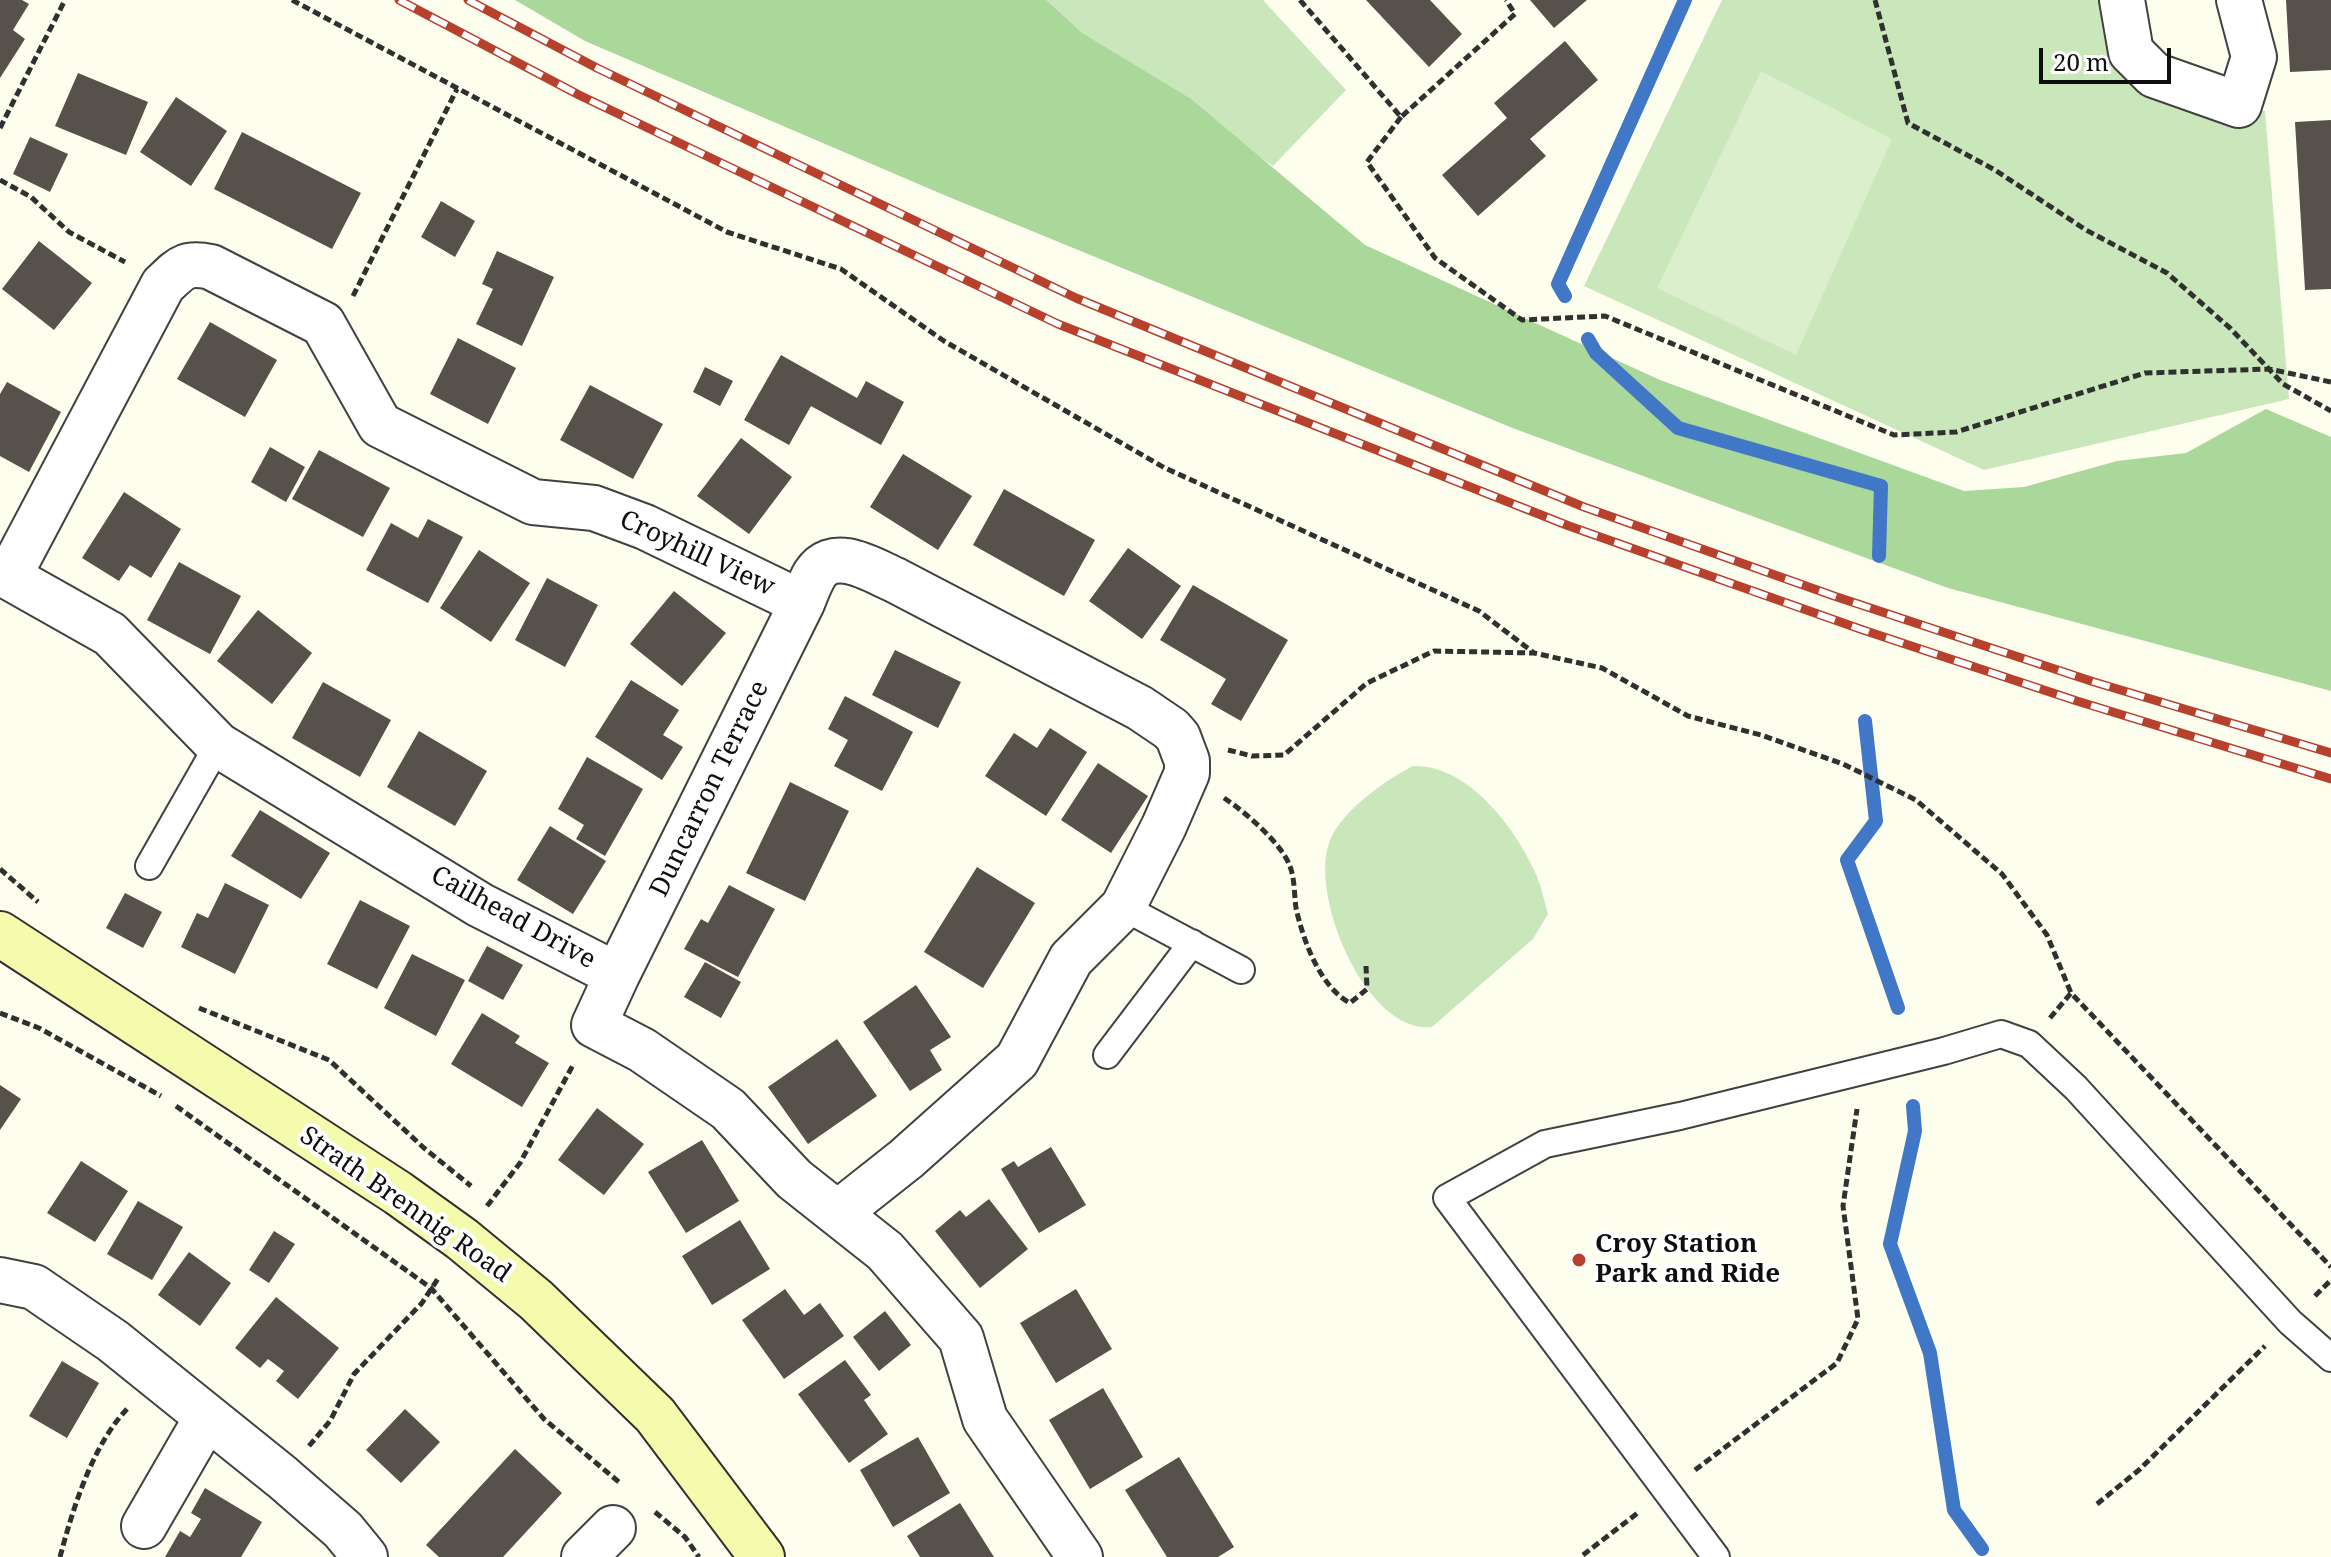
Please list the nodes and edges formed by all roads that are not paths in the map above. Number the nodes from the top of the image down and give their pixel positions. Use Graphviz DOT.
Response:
graph roads {
  1 [pos="2122,0"];
  2 [pos="2239,0"];
  3 [pos="4,574"];
  4 [pos="802,603"];
  5 [pos="218,745"];
  6 [pos="149,866"];
  7 [pos="1123,907"];
  8 [pos="0,934"];
  9 [pos="1192,943"];
  10 [pos="0,959"];
  11 [pos="1241,970"];
  12 [pos="617,975"];
  13 [pos="66,977"];
  14 [pos="1107,1055"];
  15 [pos="839,1212"];
  16 [pos="0,1280"];
  17 [pos="2331,1358"];
  18 [pos="207,1417"];
  19 [pos="144,1526"];
  20 [pos="365,1557"];
  21 [pos="762,1557"];
  22 [pos="1080,1557"];
  23 [pos="1716,1557"];
  1 -- 2 [label="street"];
  3 -- 4 [label="street, Croyhill View"];
  3 -- 5 [label="street, Cailhead Drive"];
  4 -- 7 [label="street, Croyhill View"];
  4 -- 12 [label="street, Duncarron Terrace"];
  5 -- 6 [label="lane"];
  5 -- 12 [label="street, Cailhead Drive"];
  7 -- 9 [label="lane"];
  7 -- 15 [label="street"];
  8 -- 13 [label="street, Strath Brennig Road"];
  9 -- 11 [label="lane"];
  9 -- 14 [label="lane"];
  10 -- 13 [label="street, Strath Brennig Road"];
  12 -- 15 [label="street, Cailhead Drive"];
  13 -- 21 [label="street, Strath Brennig Road"];
  15 -- 22 [label="street"];
  16 -- 18 [label="street"];
  17 -- 23 [label="lane"];
  18 -- 19 [label="street"];
  18 -- 20 [label="street"];
}
